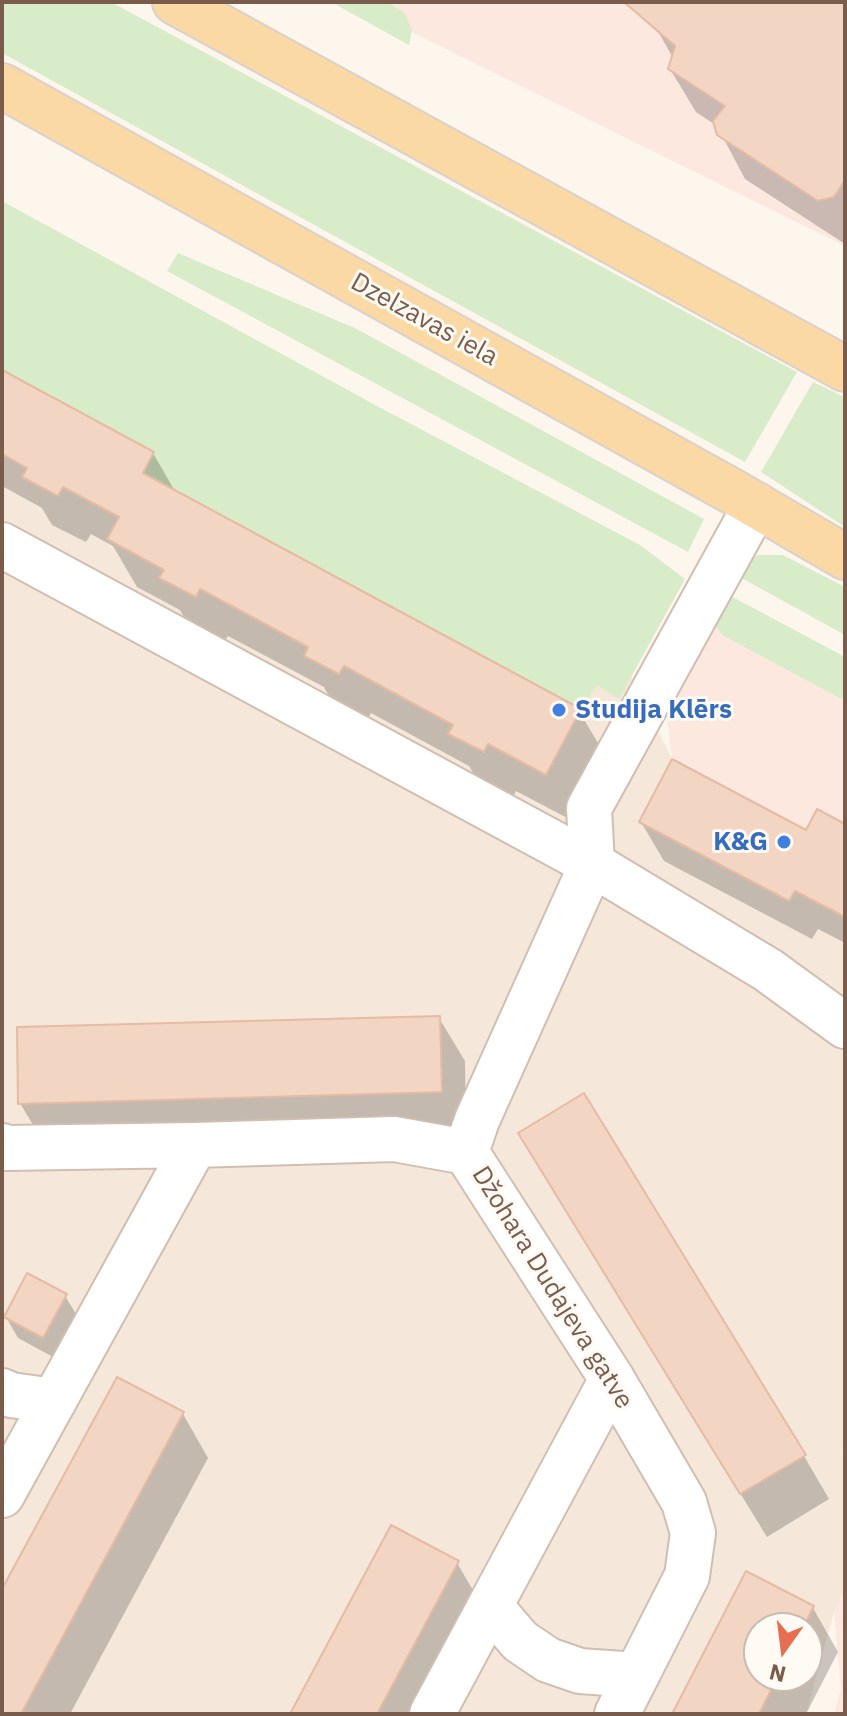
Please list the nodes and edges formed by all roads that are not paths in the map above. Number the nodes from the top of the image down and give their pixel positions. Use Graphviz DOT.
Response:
graph roads {
  1 [pos="175,2"];
  2 [pos="2,86"];
  3 [pos="845,369"];
  4 [pos="756,505"];
  5 [pos="2,545"];
  6 [pos="845,557"];
  7 [pos="592,864"];
  8 [pos="845,1026"];
  9 [pos="195,1145"];
  10 [pos="3,1150"];
  11 [pos="466,1152"];
  12 [pos="612,1379"];
  13 [pos="2,1391"];
  14 [pos="54,1401"];
  15 [pos="2,1495"];
  16 [pos="490,1606"];
  17 [pos="637,1675"];
  18 [pos="432,1714"];
  19 [pos="617,1714"];
  1 -- 3 [label="main road"];
  2 -- 4 [label="main road, Dzelzavas iela"];
  4 -- 6 [label="main road, Dzelzavas iela"];
  4 -- 7 [label="street"];
  5 -- 7 [label="street"];
  7 -- 8 [label="street"];
  7 -- 11 [label="street"];
  9 -- 10 [label="street, Džohara Dudajeva gatve"];
  9 -- 11 [label="street, Džohara Dudajeva gatve"];
  9 -- 14 [label="street"];
  11 -- 12 [label="street, Džohara Dudajeva gatve"];
  12 -- 16 [label="street"];
  12 -- 17 [label="street, Džohara Dudajeva gatve"];
  13 -- 14 [label="street"];
  14 -- 15 [label="street"];
  16 -- 17 [label="street"];
  16 -- 18 [label="street"];
  17 -- 19 [label="street, Džohara Dudajeva gatve"];
}
